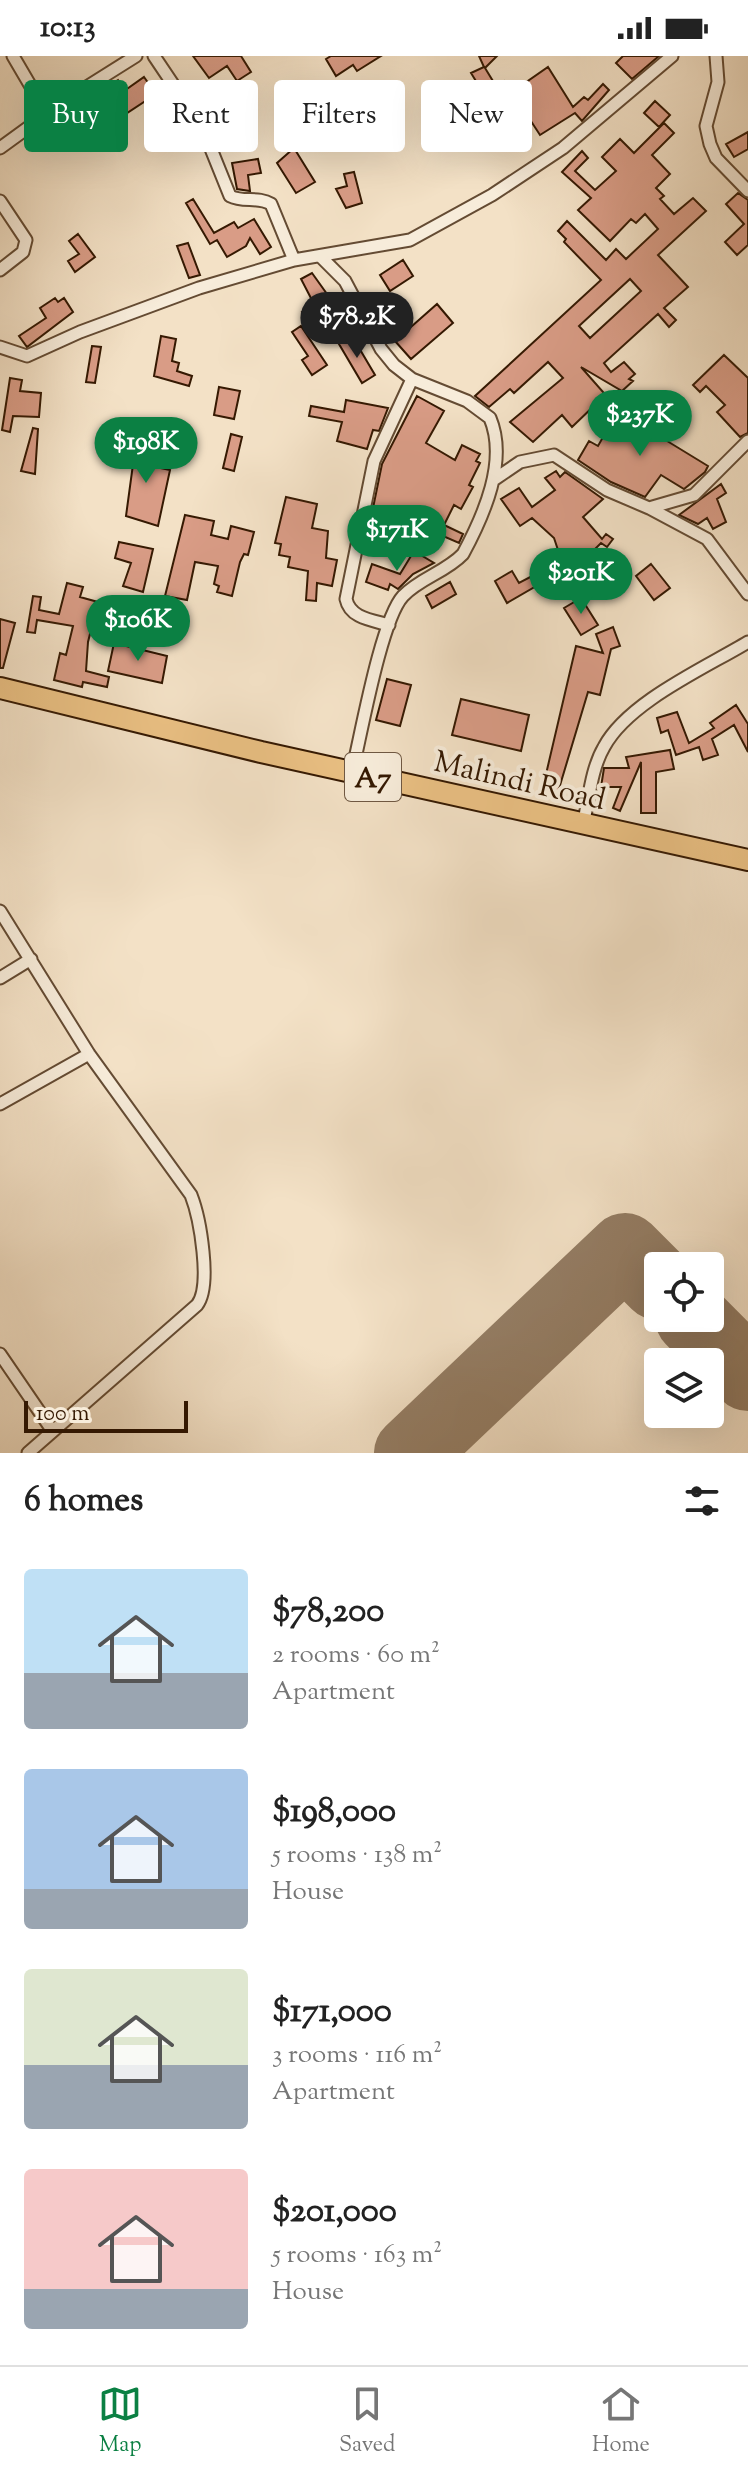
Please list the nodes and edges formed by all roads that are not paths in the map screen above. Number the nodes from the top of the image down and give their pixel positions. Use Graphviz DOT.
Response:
graph roads {
  1 [pos="13,56"];
  2 [pos="136,56"];
  3 [pos="154,56"];
  4 [pos="672,56"];
  5 [pos="716,56"];
  6 [pos="27,80"];
  7 [pos="99,80"];
  8 [pos="24,131"];
  9 [pos="0,148"];
  10 [pos="748,191"];
  11 [pos="0,201"];
  12 [pos="320,256"];
  13 [pos="294,260"];
  14 [pos="0,270"];
  15 [pos="0,347"];
  16 [pos="412,379"];
  17 [pos="748,441"];
  18 [pos="495,479"];
  19 [pos="649,508"];
  20 [pos="748,594"];
  21 [pos="389,625"];
  22 [pos="748,642"];
  23 [pos="0,688"];
  24 [pos="352,772"];
  25 [pos="583,825"];
  26 [pos="748,860"];
  27 [pos="0,911"];
  28 [pos="31,959"];
  29 [pos="0,978"];
  30 [pos="89,1054"];
  31 [pos="0,1104"];
  32 [pos="0,1354"];
  33 [pos="52,1430"];
  34 [pos="28,1453"];
  1 -- 6 [label="street"];
  2 -- 7 [label="street"];
  3 -- 13 [label="street"];
  4 -- 12 [label="street"];
  5 -- 10 [label="street"];
  8 -- 9 [label="street"];
  11 -- 14 [label="street"];
  12 -- 13 [label="street"];
  12 -- 16 [label="street"];
  13 -- 15 [label="street"];
  16 -- 18 [label="street"];
  16 -- 21 [label="street"];
  17 -- 19 [label="street"];
  18 -- 19 [label="street"];
  18 -- 21 [label="street"];
  19 -- 20 [label="street"];
  21 -- 24 [label="street"];
  22 -- 25 [label="street"];
  23 -- 24 [label="highway, Malindi Road / A7"];
  24 -- 25 [label="highway, Malindi Road / A7"];
  25 -- 26 [label="highway, Malindi Road / A7"];
  27 -- 28 [label="street"];
  28 -- 29 [label="street"];
  28 -- 30 [label="street"];
  30 -- 31 [label="street"];
  30 -- 33 [label="street"];
  32 -- 33 [label="street"];
  33 -- 34 [label="street"];
}
